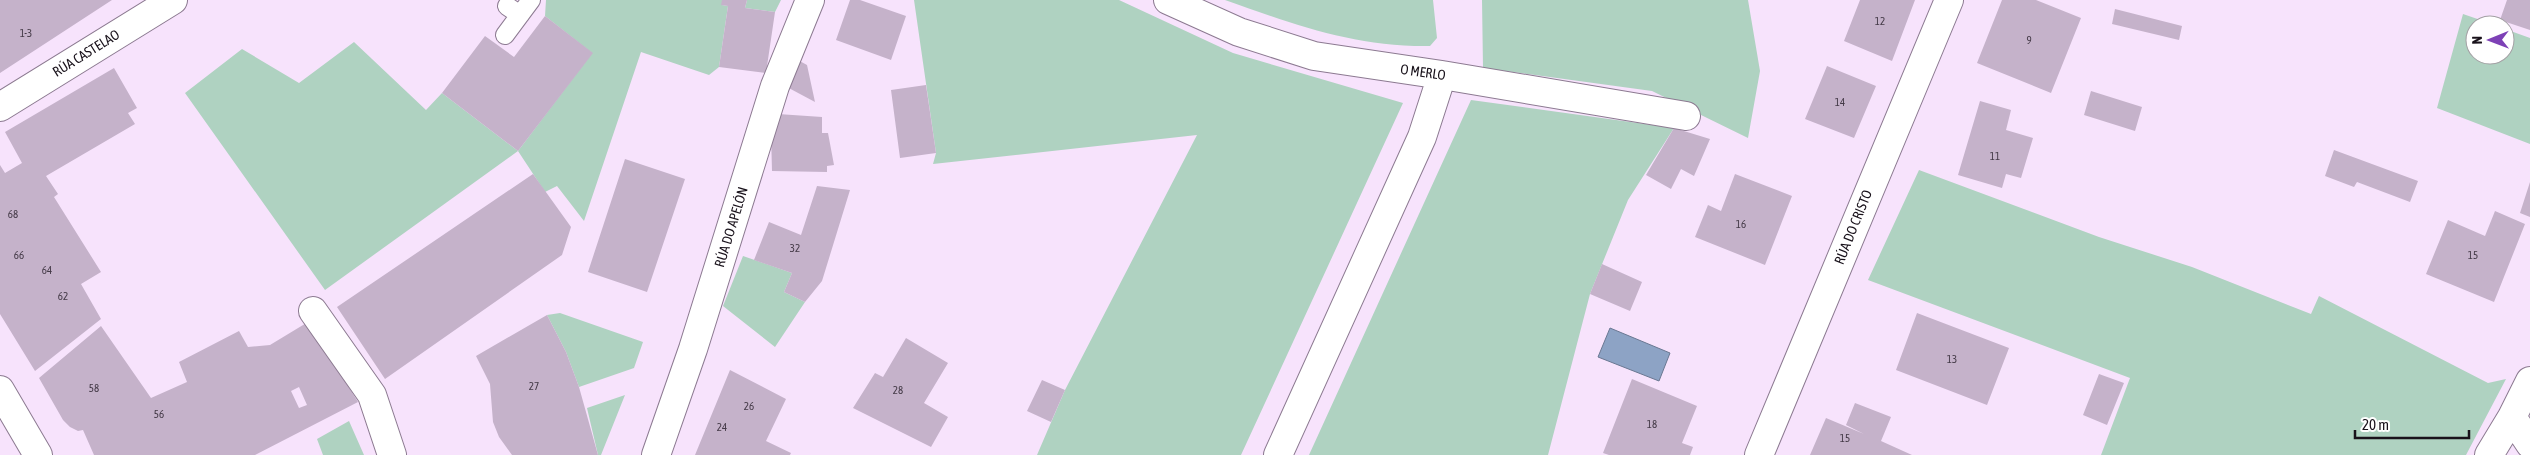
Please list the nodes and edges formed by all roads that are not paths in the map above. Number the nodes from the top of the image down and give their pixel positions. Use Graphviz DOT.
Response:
graph roads {
  1 [pos="173,0"];
  2 [pos="531,0"];
  3 [pos="810,0"];
  4 [pos="1168,0"];
  5 [pos="1949,0"];
  6 [pos="505,35"];
  7 [pos="1442,75"];
  8 [pos="0,107"];
  9 [pos="1686,116"];
  10 [pos="313,311"];
  11 [pos="2530,381"];
  12 [pos="0,390"];
  13 [pos="2512,417"];
  14 [pos="2530,444"];
  15 [pos="38,455"];
  16 [pos="392,455"];
  17 [pos="656,455"];
  18 [pos="1278,455"];
  19 [pos="1759,455"];
  20 [pos="2489,455"];
  1 -- 8 [label="street, RÚA CASTELAO"];
  2 -- 6 [label="lane"];
  3 -- 17 [label="street, RÚA DO APELÓN"];
  4 -- 7 [label="street, O MERLO"];
  5 -- 19 [label="street, RÚA DO CRISTO"];
  7 -- 9 [label="street, O MERLO"];
  7 -- 18 [label="street"];
  10 -- 16 [label="street"];
  11 -- 13 [label="street"];
  12 -- 15 [label="street"];
  13 -- 14 [label="street"];
  13 -- 20 [label="street"];
}
